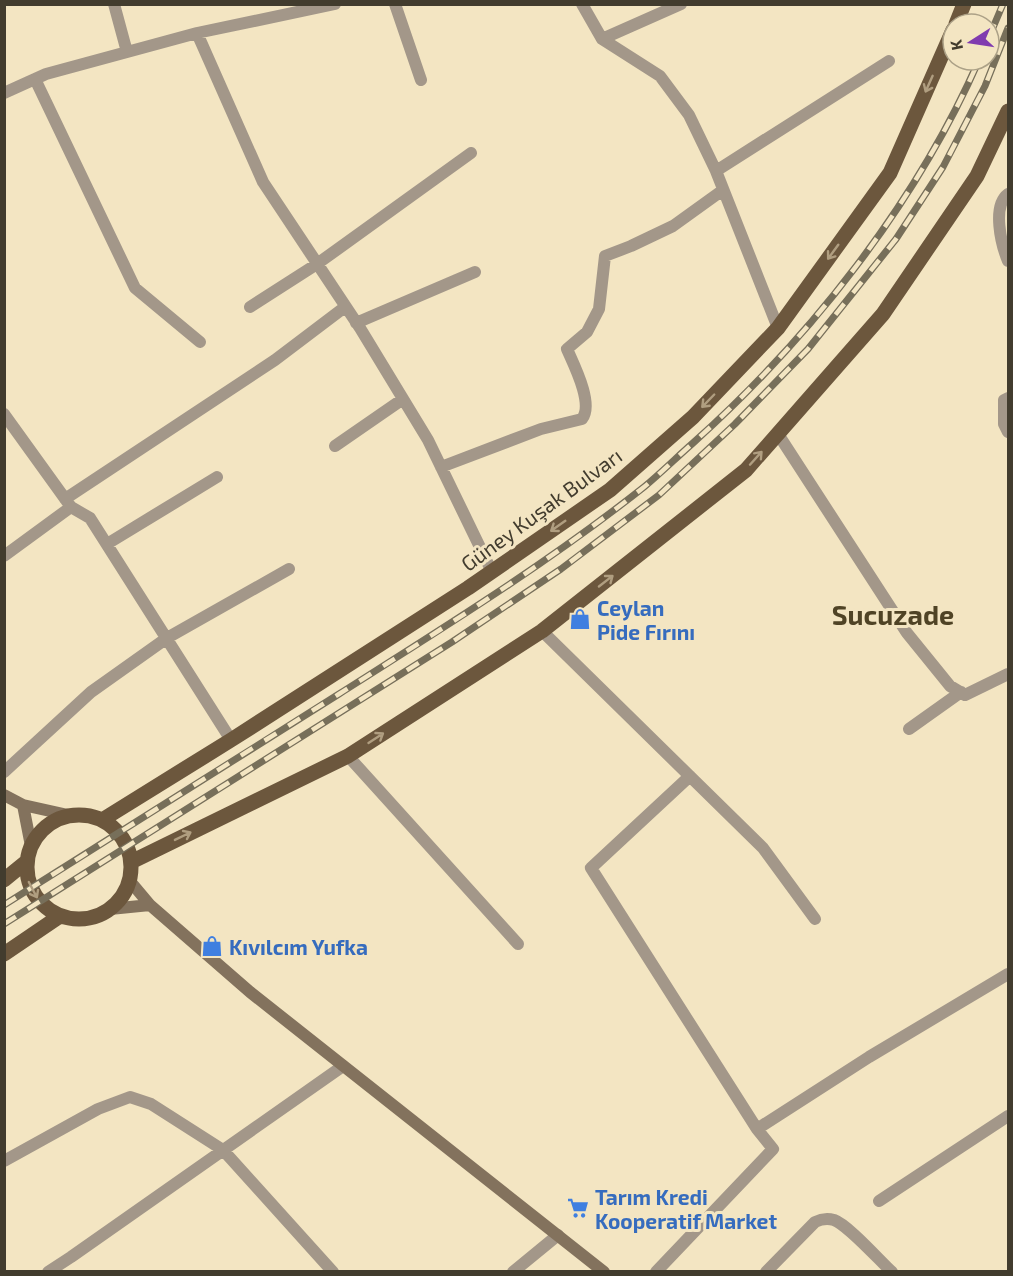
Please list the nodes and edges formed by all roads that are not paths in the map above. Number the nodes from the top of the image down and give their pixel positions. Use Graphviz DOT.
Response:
graph roads {
  1 [pos="114,4"];
  2 [pos="335,4"];
  3 [pos="395,4"];
  4 [pos="582,4"];
  5 [pos="681,4"];
  6 [pos="285,10"];
  7 [pos="196,33"];
  8 [pos="602,39"];
  9 [pos="128,52"];
  10 [pos="941,57"];
  11 [pos="889,61"];
  12 [pos="35,79"];
  13 [pos="421,80"];
  14 [pos="4,93"];
  15 [pos="1008,111"];
  16 [pos="471,153"];
  17 [pos="716,171"];
  18 [pos="723,190"];
  19 [pos="1008,194"];
  20 [pos="1008,261"];
  21 [pos="317,264"];
  22 [pos="475,272"];
  23 [pos="250,307"];
  24 [pos="345,307"];
  25 [pos="356,323"];
  26 [pos="778,328"];
  27 [pos="200,342"];
  28 [pos="1008,398"];
  29 [pos="403,399"];
  30 [pos="4,414"];
  31 [pos="1008,432"];
  32 [pos="778,434"];
  33 [pos="336,446"];
  34 [pos="441,467"];
  35 [pos="217,477"];
  36 [pos="68,503"];
  37 [pos="107,543"];
  38 [pos="4,556"];
  39 [pos="289,568"];
  40 [pos="492,572"];
  41 [pos="542,631"];
  42 [pos="167,638"];
  43 [pos="1008,674"];
  44 [pos="961,692"];
  45 [pos="909,729"];
  46 [pos="231,740"];
  47 [pos="348,756"];
  48 [pos="4,772"];
  49 [pos="690,776"];
  50 [pos="4,795"];
  51 [pos="23,805"];
  52 [pos="68,815"];
  53 [pos="102,820"];
  54 [pos="31,846"];
  55 [pos="26,862"];
  56 [pos="131,862"];
  57 [pos="4,880"];
  58 [pos="129,880"];
  59 [pos="150,905"];
  60 [pos="110,909"];
  61 [pos="60,916"];
  62 [pos="815,919"];
  63 [pos="518,944"];
  64 [pos="4,954"];
  65 [pos="1008,974"];
  66 [pos="343,1066"];
  67 [pos="1008,1116"];
  68 [pos="757,1130"];
  69 [pos="223,1150"];
  70 [pos="4,1161"];
  71 [pos="879,1201"];
  72 [pos="558,1235"];
  73 [pos="67,1267"];
  74 [pos="48,1272"];
  75 [pos="333,1272"];
  76 [pos="513,1272"];
  77 [pos="604,1272"];
  78 [pos="656,1272"];
  79 [pos="766,1272"];
  80 [pos="892,1272"];
  1 -- 9 [label="street"];
  2 -- 6 [label="street"];
  3 -- 13 [label="street"];
  4 -- 8 [label="street"];
  5 -- 8 [label="street"];
  6 -- 7 [label="street"];
  7 -- 9 [label="street"];
  7 -- 21 [label="street"];
  8 -- 17 [label="street"];
  9 -- 12 [label="street"];
  10 -- 26 [label="main road, Güney Kuşak Bulvarı, one-way"];
  11 -- 17 [label="street"];
  12 -- 14 [label="street"];
  12 -- 27 [label="street"];
  15 -- 32 [label="main road"];
  16 -- 21 [label="street"];
  17 -- 18 [label="street"];
  18 -- 26 [label="street"];
  18 -- 34 [label="street"];
  19 -- 20 [label="street"];
  21 -- 23 [label="street"];
  21 -- 24 [label="street"];
  22 -- 25 [label="street"];
  24 -- 25 [label="street"];
  24 -- 36 [label="street"];
  25 -- 29 [label="street"];
  26 -- 40 [label="main road, Güney Kuşak Bulvarı, one-way"];
  28 -- 31 [label="street"];
  29 -- 33 [label="street"];
  29 -- 34 [label="street"];
  30 -- 36 [label="street"];
  41 -- 32 [label="main road, one-way"];
  32 -- 44 [label="street"];
  34 -- 40 [label="street"];
  35 -- 37 [label="street"];
  36 -- 37 [label="street"];
  36 -- 38 [label="street"];
  37 -- 42 [label="street"];
  39 -- 42 [label="street"];
  40 -- 46 [label="main road, Güney Kuşak Bulvarı"];
  47 -- 41 [label="main road, one-way"];
  41 -- 49 [label="street"];
  42 -- 46 [label="street"];
  42 -- 48 [label="street"];
  43 -- 44 [label="street"];
  44 -- 45 [label="street"];
  46 -- 53 [label="main road, Güney Kuşak Bulvarı"];
  56 -- 47 [label="main road, one-way"];
  47 -- 63 [label="street"];
  49 -- 62 [label="street"];
  49 -- 68 [label="street"];
  50 -- 51 [label="main road"];
  51 -- 52 [label="main road"];
  51 -- 54 [label="main road"];
  52 -- 53 [label="main road"];
  52 -- 54 [label="main road"];
  53 -- 56 [label="main road"];
  54 -- 55 [label="main road"];
  55 -- 57 [label="main road"];
  55 -- 61 [label="main road, one-way"];
  56 -- 58 [label="main road"];
  58 -- 59 [label="main road"];
  58 -- 60 [label="main road"];
  59 -- 60 [label="main road"];
  59 -- 66 [label="main road"];
  60 -- 61 [label="main road"];
  61 -- 64 [label="main road"];
  65 -- 68 [label="street"];
  66 -- 69 [label="street"];
  66 -- 72 [label="main road"];
  67 -- 71 [label="street"];
  68 -- 78 [label="street"];
  69 -- 70 [label="street"];
  69 -- 73 [label="street"];
  69 -- 75 [label="street"];
  72 -- 76 [label="street"];
  72 -- 77 [label="main road"];
  73 -- 74 [label="street"];
  79 -- 80 [label="street"];
}
